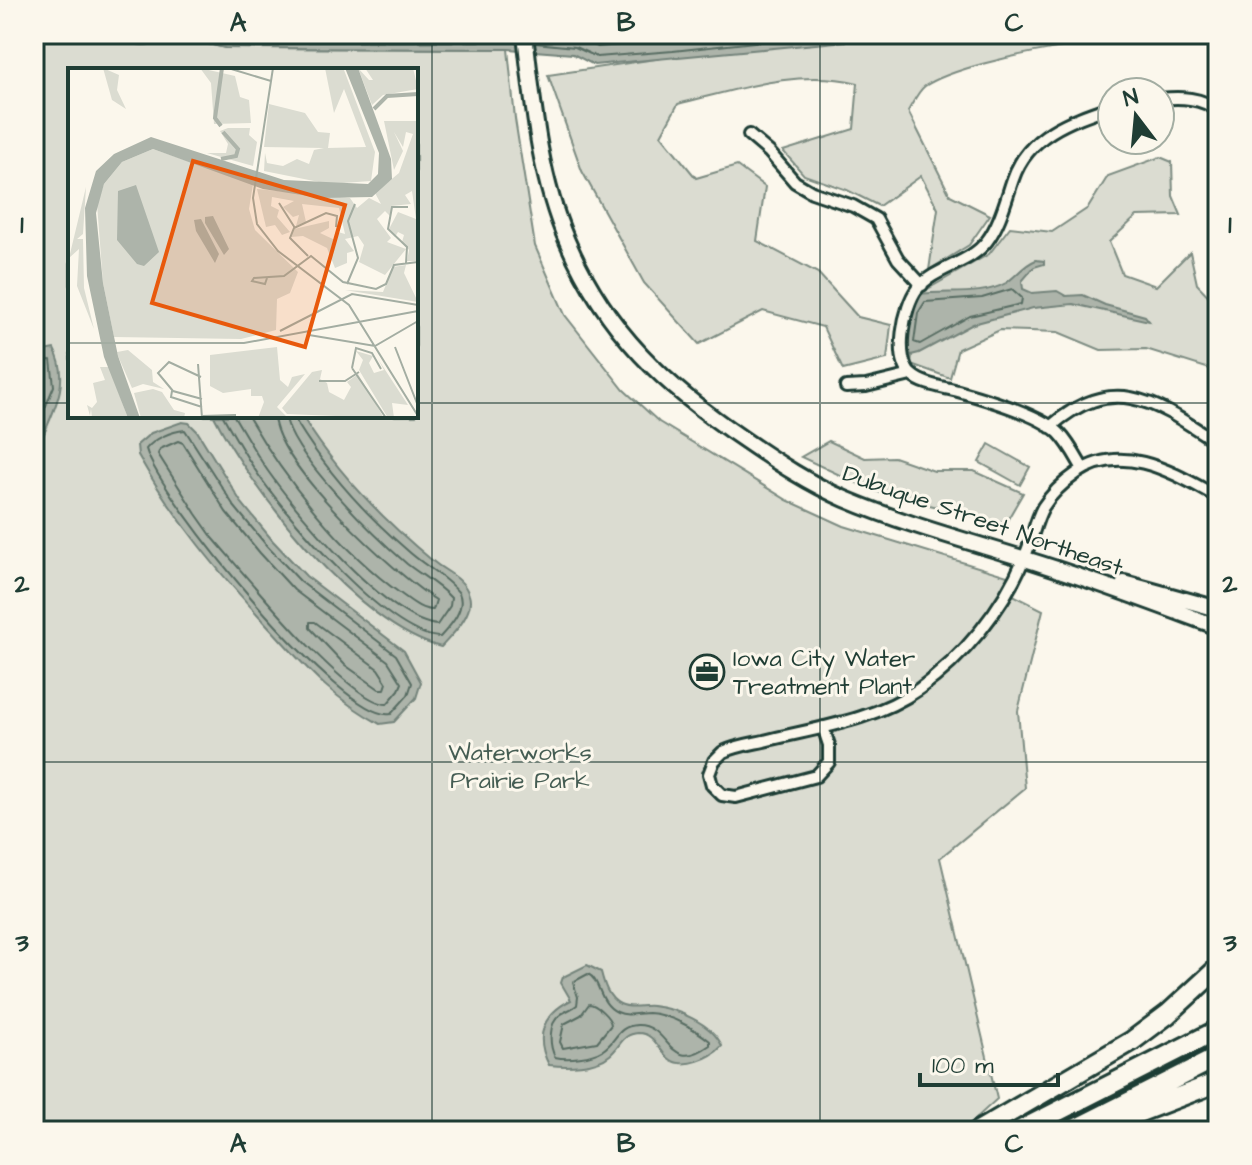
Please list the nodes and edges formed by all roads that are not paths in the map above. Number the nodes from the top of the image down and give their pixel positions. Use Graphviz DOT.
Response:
graph roads {
  1 [pos="525,34"];
  2 [pos="1176,99"];
  3 [pos="1218,111"];
  4 [pos="1096,112"];
  5 [pos="749,135"];
  6 [pos="922,285"];
  7 [pos="911,375"];
  8 [pos="846,387"];
  9 [pos="1050,427"];
  10 [pos="1218,443"];
  11 [pos="1083,469"];
  12 [pos="1218,497"];
  13 [pos="1031,561"];
  14 [pos="1218,609"];
  15 [pos="1218,627"];
  16 [pos="823,727"];
  17 [pos="1218,968"];
  18 [pos="1218,1030"];
  19 [pos="1218,1057"];
  20 [pos="1218,1082"];
  21 [pos="978,1131"];
  22 [pos="1019,1131"];
  23 [pos="1071,1131"];
  24 [pos="1092,1131"];
  1 -- 13 [label="main road, Dubuque Street Northeast"];
  2 -- 3 [label="street"];
  4 -- 6 [label="street"];
  5 -- 6 [label="street"];
  6 -- 7 [label="street"];
  7 -- 8 [label="street"];
  7 -- 9 [label="street"];
  9 -- 10 [label="street"];
  9 -- 11 [label="street"];
  11 -- 12 [label="street"];
  11 -- 13 [label="street"];
  13 -- 14 [label="main road"];
  13 -- 15 [label="main road, Dubuque Street Northeast"];
  13 -- 16 [label="street"];
  16 -- 16 [label="street"];
  17 -- 21 [label="highway"];
  18 -- 22 [label="highway"];
  19 -- 23 [label="highway"];
  20 -- 24 [label="highway"];
}
